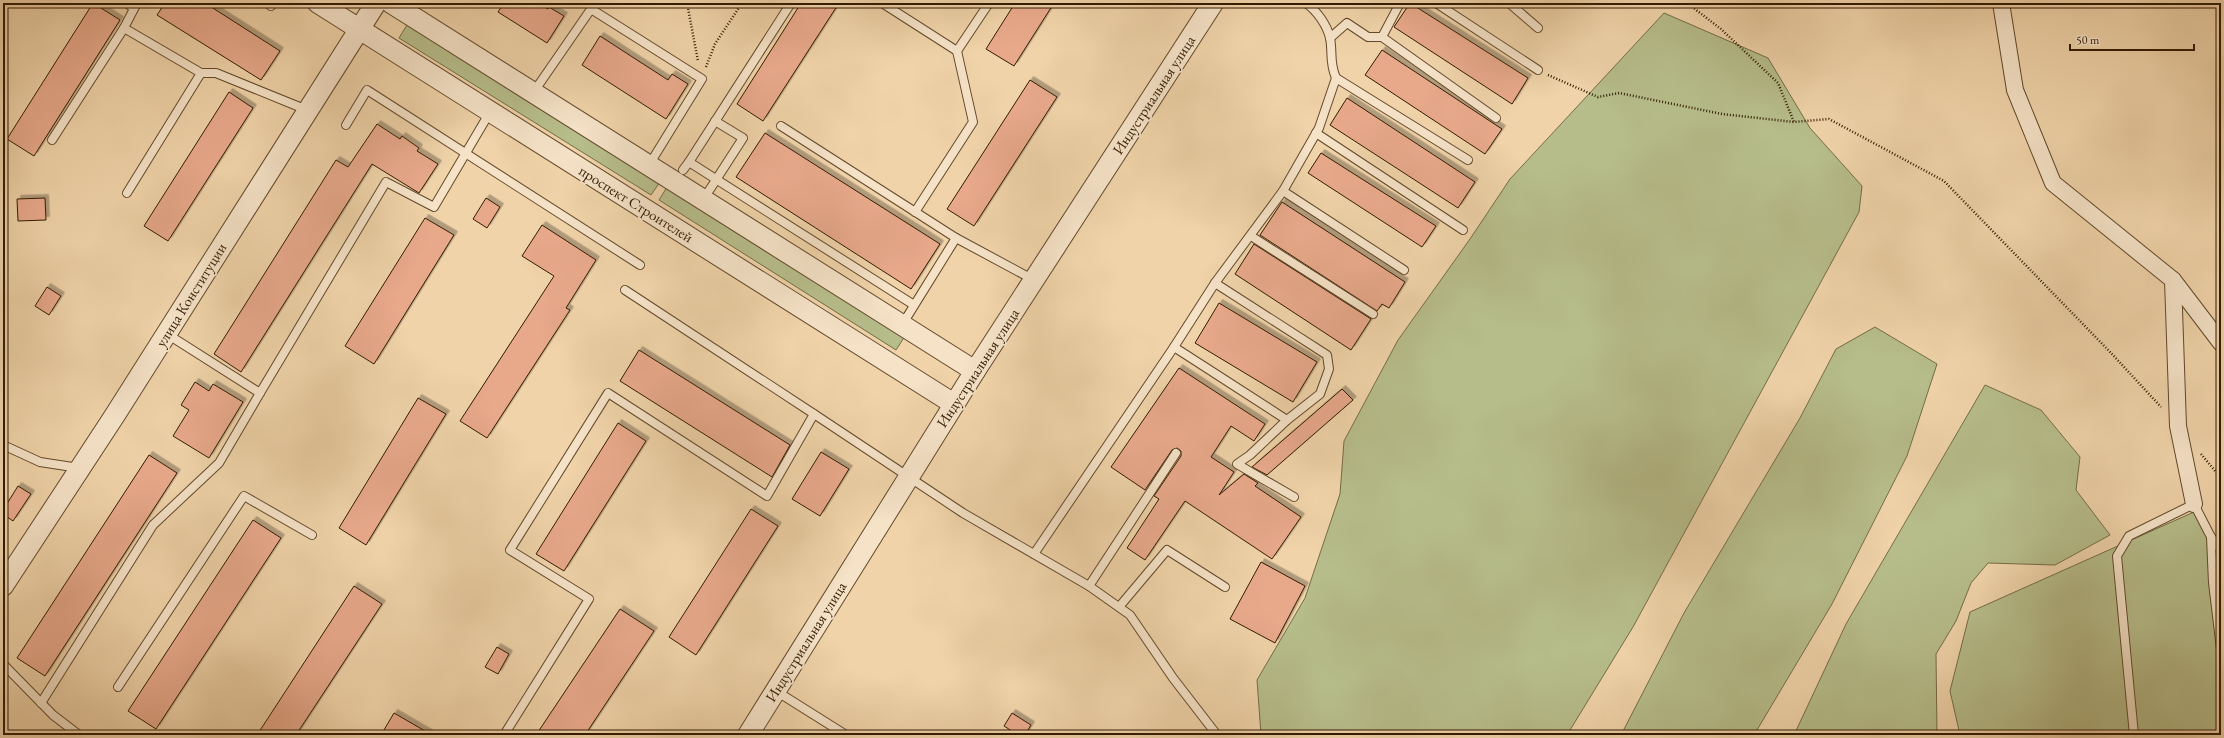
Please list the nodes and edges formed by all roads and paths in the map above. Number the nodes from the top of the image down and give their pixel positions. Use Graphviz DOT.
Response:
graph roads {
  1 [pos="126,3"];
  2 [pos="267,3"];
  3 [pos="272,3"];
  4 [pos="318,3"];
  5 [pos="376,3"];
  6 [pos="391,3"];
  7 [pos="687,3"];
  8 [pos="742,3"];
  9 [pos="791,3"];
  10 [pos="882,3"];
  11 [pos="990,3"];
  12 [pos="1213,3"];
  13 [pos="1306,3"];
  14 [pos="1400,3"];
  15 [pos="1436,3"];
  16 [pos="1509,3"];
  17 [pos="1687,3"];
  18 [pos="2001,3"];
  19 [pos="136,5"];
  20 [pos="124,28"];
  21 [pos="1538,28"];
  22 [pos="359,29"];
  23 [pos="1382,37"];
  24 [pos="1330,38"];
  25 [pos="957,51"];
  26 [pos="1538,70"];
  27 [pos="201,73"];
  28 [pos="1336,78"];
  29 [pos="702,79"];
  30 [pos="533,93"];
  31 [pos="308,110"];
  32 [pos="490,112"];
  33 [pos="1496,118"];
  34 [pos="715,121"];
  35 [pos="1794,122"];
  36 [pos="346,125"];
  37 [pos="781,126"];
  38 [pos="1316,132"];
  39 [pos="52,140"];
  40 [pos="466,152"];
  41 [pos="1468,160"];
  42 [pos="689,162"];
  43 [pos="649,166"];
  44 [pos="683,170"];
  45 [pos="717,180"];
  46 [pos="1283,191"];
  47 [pos="126,193"];
  48 [pos="703,200"];
  49 [pos="915,212"];
  50 [pos="1463,230"];
  51 [pos="1251,236"];
  52 [pos="956,238"];
  53 [pos="640,265"];
  54 [pos="1404,270"];
  55 [pos="2173,280"];
  56 [pos="1035,281"];
  57 [pos="1215,283"];
  58 [pos="625,290"];
  59 [pos="914,305"];
  60 [pos="1373,314"];
  61 [pos="902,325"];
  62 [pos="166,334"];
  63 [pos="2221,343"];
  64 [pos="1174,347"];
  65 [pos="975,371"];
  66 [pos="260,393"];
  67 [pos="954,404"];
  68 [pos="814,414"];
  69 [pos="1287,420"];
  70 [pos="2178,426"];
  71 [pos="3,445"];
  72 [pos="2197,449"];
  73 [pos="1176,453"];
  74 [pos="80,468"];
  75 [pos="909,477"];
  76 [pos="2221,478"];
  77 [pos="1294,497"];
  78 [pos="2194,504"];
  79 [pos="312,535"];
  80 [pos="2211,537"];
  81 [pos="2221,550"];
  82 [pos="1034,554"];
  83 [pos="3,586"];
  84 [pos="1089,586"];
  85 [pos="1225,587"];
  86 [pos="1119,607"];
  87 [pos="2221,649"];
  88 [pos="3,664"];
  89 [pos="118,687"];
  90 [pos="775,691"];
  91 [pos="41,703"];
  92 [pos="79,735"];
  93 [pos="504,735"];
  94 [pos="748,735"];
  95 [pos="846,735"];
  96 [pos="1217,735"];
  97 [pos="2134,735"];
  1 -- 19 [label="lane"];
  2 -- 3 [label="lane"];
  4 -- 22 [label="street, проспект Строителей"];
  5 -- 22 [label="street, улица Конституции"];
  6 -- 30 [label="street"];
  7 -- 29 [label="path"];
  8 -- 29 [label="path"];
  9 -- 34 [label="lane"];
  10 -- 25 [label="lane"];
  11 -- 25 [label="lane"];
  12 -- 56 [label="street, Индустриальная улица"];
  13 -- 24 [label="lane"];
  14 -- 23 [label="lane"];
  15 -- 26 [label="lane"];
  16 -- 21 [label="lane"];
  17 -- 35 [label="path"];
  18 -- 55 [label="street"];
  19 -- 20 [label="lane"];
  20 -- 27 [label="lane"];
  20 -- 39 [label="lane"];
  22 -- 31 [label="street, улица Конституции"];
  22 -- 32 [label="street, проспект Строителей"];
  23 -- 24 [label="lane"];
  23 -- 33 [label="lane"];
  24 -- 28 [label="lane"];
  25 -- 49 [label="lane"];
  26 -- 35 [label="path"];
  27 -- 31 [label="lane"];
  27 -- 47 [label="lane"];
  28 -- 38 [label="lane"];
  28 -- 41 [label="lane"];
  29 -- 30 [label="lane"];
  29 -- 43 [label="lane"];
  30 -- 43 [label="street"];
  31 -- 62 [label="street, улица Конституции"];
  32 -- 40 [label="lane"];
  32 -- 67 [label="street, проспект Строителей"];
  34 -- 42 [label="lane"];
  34 -- 45 [label="lane"];
  35 -- 70 [label="path"];
  36 -- 40 [label="lane"];
  37 -- 49 [label="lane"];
  38 -- 46 [label="lane"];
  38 -- 50 [label="lane"];
  40 -- 53 [label="lane"];
  40 -- 66 [label="lane"];
  42 -- 44 [label="lane"];
  42 -- 45 [label="lane"];
  43 -- 48 [label="street"];
  45 -- 48 [label="lane"];
  45 -- 59 [label="lane"];
  46 -- 51 [label="lane"];
  46 -- 54 [label="lane"];
  48 -- 61 [label="street"];
  49 -- 52 [label="lane"];
  51 -- 57 [label="lane"];
  51 -- 60 [label="lane"];
  52 -- 56 [label="lane"];
  52 -- 59 [label="lane"];
  55 -- 63 [label="street"];
  55 -- 70 [label="street"];
  56 -- 65 [label="street, Индустриальная улица"];
  57 -- 64 [label="lane"];
  57 -- 69 [label="lane"];
  58 -- 68 [label="lane"];
  59 -- 61 [label="lane"];
  61 -- 65 [label="street"];
  62 -- 66 [label="lane"];
  62 -- 74 [label="street, улица Конституции"];
  64 -- 69 [label="lane"];
  64 -- 82 [label="lane"];
  65 -- 67 [label="street, Индустриальная улица"];
  66 -- 91 [label="lane"];
  67 -- 75 [label="street, Индустриальная улица"];
  68 -- 75 [label="lane"];
  68 -- 93 [label="lane"];
  69 -- 77 [label="lane"];
  70 -- 78 [label="street"];
  71 -- 74 [label="lane"];
  72 -- 76 [label="path"];
  73 -- 84 [label="lane"];
  74 -- 83 [label="street, улица Конституции"];
  75 -- 82 [label="lane"];
  75 -- 90 [label="street, Индустриальная улица"];
  78 -- 80 [label="lane"];
  78 -- 97 [label="lane"];
  79 -- 89 [label="lane"];
  80 -- 81 [label="lane"];
  80 -- 87 [label="lane"];
  82 -- 84 [label="lane"];
  84 -- 86 [label="lane"];
  85 -- 86 [label="lane"];
  86 -- 96 [label="lane"];
  88 -- 91 [label="lane"];
  90 -- 94 [label="street, Индустриальная улица"];
  90 -- 95 [label="lane"];
  91 -- 92 [label="lane"];
}
